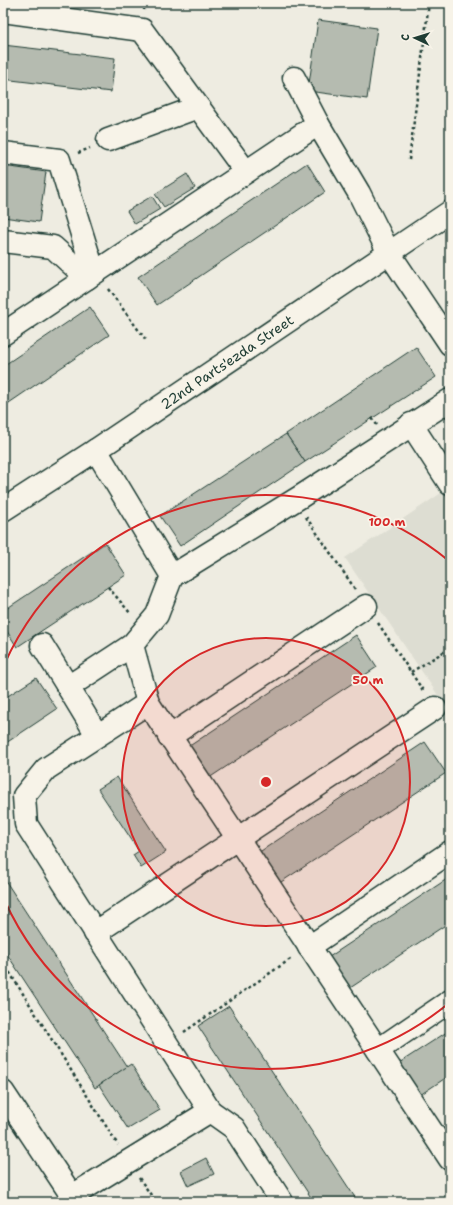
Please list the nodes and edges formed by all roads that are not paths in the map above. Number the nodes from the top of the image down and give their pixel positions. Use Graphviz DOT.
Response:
graph roads {
  1 [pos="3,11"];
  2 [pos="294,78"];
  3 [pos="198,107"];
  4 [pos="318,124"];
  5 [pos="108,140"];
  6 [pos="3,154"];
  7 [pos="246,172"];
  8 [pos="450,212"];
  9 [pos="3,241"];
  10 [pos="389,253"];
  11 [pos="92,274"];
  12 [pos="3,334"];
  13 [pos="450,344"];
  14 [pos="450,400"];
  15 [pos="411,424"];
  16 [pos="96,450"];
  17 [pos="450,484"];
  18 [pos="3,510"];
  19 [pos="172,576"];
  20 [pos="366,606"];
  21 [pos="138,638"];
  22 [pos="42,645"];
  23 [pos="68,687"];
  24 [pos="148,703"];
  25 [pos="435,708"];
  26 [pos="97,735"];
  27 [pos="169,737"];
  28 [pos="238,838"];
  29 [pos="450,852"];
  30 [pos="95,933"];
  31 [pos="309,947"];
  32 [pos="450,1001"];
  33 [pos="378,1050"];
  34 [pos="3,1092"];
  35 [pos="210,1111"];
  36 [pos="449,1155"];
  37 [pos="74,1199"];
  38 [pos="282,1202"];
  1 -- 3 [label="street"];
  2 -- 4 [label="street"];
  3 -- 5 [label="street"];
  3 -- 7 [label="street"];
  4 -- 7 [label="street"];
  4 -- 10 [label="street"];
  6 -- 11 [label="street"];
  7 -- 11 [label="street"];
  8 -- 10 [label="street, 22nd Parts'ezda Street"];
  9 -- 11 [label="street"];
  10 -- 13 [label="street"];
  10 -- 16 [label="street, 22nd Parts'ezda Street"];
  11 -- 12 [label="street"];
  14 -- 15 [label="street"];
  15 -- 17 [label="street"];
  15 -- 19 [label="street"];
  16 -- 18 [label="street, 22nd Parts'ezda Street"];
  16 -- 19 [label="street"];
  19 -- 21 [label="street"];
  20 -- 27 [label="street"];
  21 -- 23 [label="street"];
  21 -- 24 [label="street"];
  22 -- 23 [label="street"];
  23 -- 26 [label="street"];
  24 -- 26 [label="street"];
  24 -- 27 [label="street"];
  25 -- 28 [label="street"];
  26 -- 30 [label="street"];
  27 -- 28 [label="street"];
  28 -- 30 [label="street"];
  28 -- 31 [label="street"];
  29 -- 31 [label="street"];
  30 -- 35 [label="street"];
  31 -- 33 [label="street"];
  32 -- 33 [label="street"];
  33 -- 36 [label="street"];
  34 -- 37 [label="street"];
  35 -- 37 [label="street"];
  35 -- 38 [label="street"];
}
